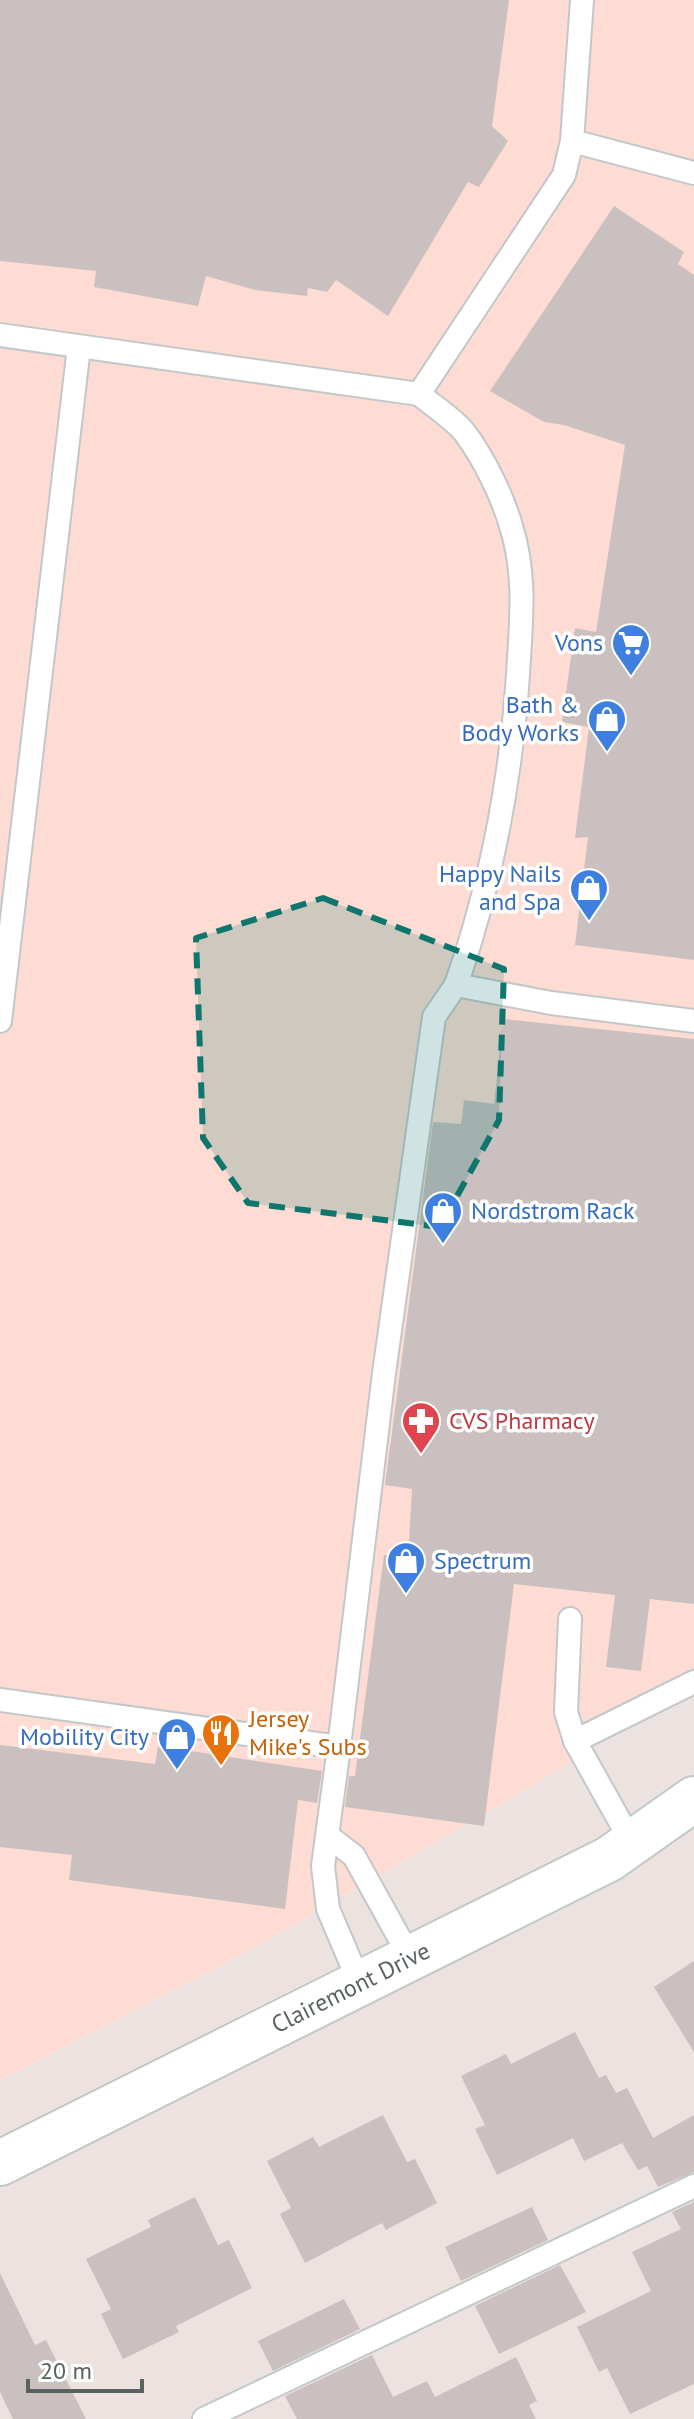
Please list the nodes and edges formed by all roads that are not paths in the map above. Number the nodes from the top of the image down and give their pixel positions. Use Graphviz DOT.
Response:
graph roads {
  1 [pos="582,0"];
  2 [pos="572,141"];
  3 [pos="694,173"];
  4 [pos="0,335"];
  5 [pos="79,347"];
  6 [pos="419,394"];
  7 [pos="456,985"];
  8 [pos="0,1021"];
  9 [pos="694,1021"];
  10 [pos="570,1619"];
  11 [pos="694,1682"];
  12 [pos="0,1700"];
  13 [pos="575,1741"];
  14 [pos="339,1747"];
  15 [pos="694,1799"];
  16 [pos="328,1836"];
  17 [pos="632,1843"];
  18 [pos="411,1959"];
  19 [pos="360,1984"];
  20 [pos="0,2163"];
  21 [pos="694,2186"];
  22 [pos="204,2419"];
  1 -- 2 [label="lane"];
  2 -- 3 [label="lane"];
  2 -- 6 [label="lane"];
  4 -- 5 [label="lane"];
  5 -- 6 [label="lane"];
  5 -- 8 [label="lane"];
  6 -- 7 [label="lane"];
  7 -- 9 [label="lane"];
  7 -- 14 [label="lane"];
  10 -- 13 [label="lane"];
  11 -- 13 [label="lane"];
  12 -- 14 [label="lane"];
  13 -- 17 [label="lane"];
  14 -- 16 [label="lane"];
  15 -- 17 [label="main road, Clairemont Drive"];
  16 -- 18 [label="lane"];
  16 -- 19 [label="lane"];
  17 -- 18 [label="main road, Clairemont Drive"];
  18 -- 19 [label="main road, Clairemont Drive"];
  19 -- 20 [label="main road, Clairemont Drive"];
  21 -- 22 [label="lane"];
}
